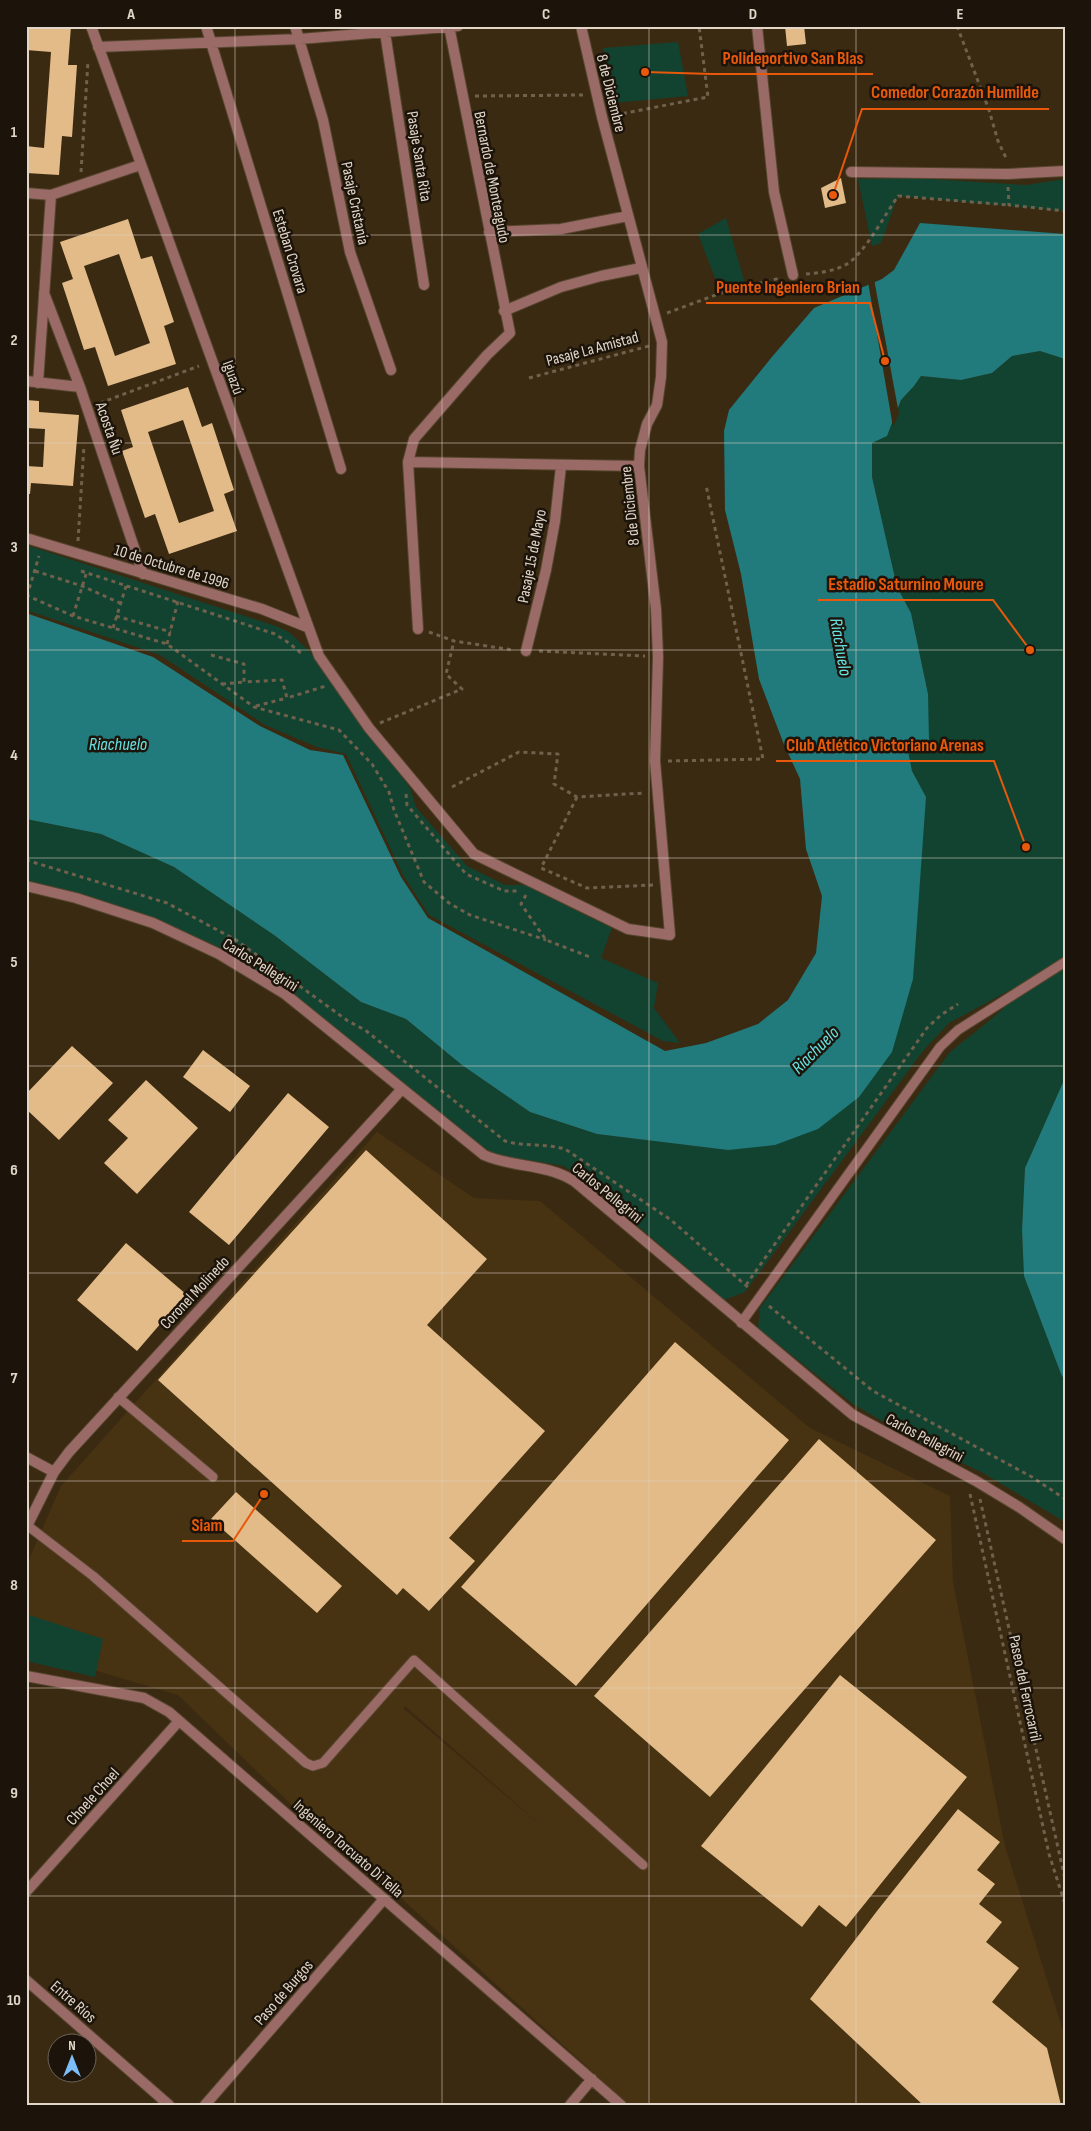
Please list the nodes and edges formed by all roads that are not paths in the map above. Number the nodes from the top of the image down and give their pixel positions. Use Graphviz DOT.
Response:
graph roads {
  1 [pos="90,26"];
  2 [pos="206,26"];
  3 [pos="295,26"];
  4 [pos="452,26"];
  5 [pos="581,26"];
  6 [pos="757,26"];
  7 [pos="385,29"];
  8 [pos="300,39"];
  9 [pos="211,42"];
  10 [pos="99,51"];
  11 [pos="140,165"];
  12 [pos="1065,171"];
  13 [pos="851,172"];
  14 [pos="26,192"];
  15 [pos="51,195"];
  16 [pos="628,216"];
  17 [pos="490,232"];
  18 [pos="641,268"];
  19 [pos="793,275"];
  20 [pos="424,285"];
  21 [pos="44,293"];
  22 [pos="504,311"];
  23 [pos="391,370"];
  24 [pos="26,381"];
  25 [pos="38,383"];
  26 [pos="80,387"];
  27 [pos="408,462"];
  28 [pos="561,466"];
  29 [pos="639,466"];
  30 [pos="341,470"];
  31 [pos="26,538"];
  32 [pos="143,574"];
  33 [pos="307,627"];
  34 [pos="418,628"];
  35 [pos="526,650"];
  36 [pos="26,886"];
  37 [pos="670,935"];
  38 [pos="1065,962"];
  39 [pos="402,1089"];
  40 [pos="741,1322"];
  41 [pos="118,1396"];
  42 [pos="26,1457"];
  43 [pos="54,1472"];
  44 [pos="212,1477"];
  45 [pos="28,1522"];
  46 [pos="1065,1539"];
  47 [pos="26,1676"];
  48 [pos="179,1721"];
  49 [pos="643,1865"];
  50 [pos="26,1892"];
  51 [pos="384,1899"];
  52 [pos="26,1980"];
  53 [pos="592,2079"];
  54 [pos="169,2105"];
  55 [pos="205,2105"];
  56 [pos="570,2105"];
  57 [pos="621,2105"];
  1 -- 10 [label="street, Iguazú"];
  2 -- 9 [label="street, Esteban Crovara"];
  3 -- 8 [label="street, Pasaje Cristanía"];
  4 -- 7 [label="street"];
  4 -- 17 [label="street, Bernardo de Monteagudo"];
  5 -- 16 [label="street, 8 de Diciembre"];
  6 -- 19 [label="street"];
  7 -- 8 [label="street"];
  7 -- 20 [label="street, Pasaje Santa Rita"];
  8 -- 9 [label="street"];
  8 -- 23 [label="street, Pasaje Cristanía"];
  9 -- 10 [label="street"];
  9 -- 30 [label="street, Esteban Crovara"];
  10 -- 11 [label="street, Iguazú"];
  11 -- 15 [label="street"];
  11 -- 33 [label="street, Iguazú"];
  12 -- 13 [label="street"];
  14 -- 15 [label="street"];
  15 -- 21 [label="street, Acosta Ñu"];
  16 -- 17 [label="street"];
  16 -- 18 [label="street, 8 de Diciembre"];
  17 -- 22 [label="street, Bernardo de Monteagudo"];
  18 -- 22 [label="street"];
  18 -- 29 [label="street, 8 de Diciembre"];
  21 -- 25 [label="street, Acosta Ñu"];
  21 -- 26 [label="street, Acosta Ñu"];
  22 -- 27 [label="street, Bernardo de Monteagudo"];
  24 -- 25 [label="street"];
  25 -- 26 [label="street"];
  26 -- 32 [label="street, Acosta Ñu"];
  27 -- 28 [label="street"];
  27 -- 34 [label="street"];
  28 -- 29 [label="street"];
  28 -- 35 [label="street, Pasaje 15 de Mayo"];
  29 -- 37 [label="street, 8 de Diciembre"];
  31 -- 32 [label="street, 10 de Octubre de 1996"];
  32 -- 33 [label="street, 10 de Octubre de 1996"];
  33 -- 37 [label="street, Iguazú"];
  36 -- 39 [label="street, Carlos Pellegrini"];
  38 -- 40 [label="lane"];
  39 -- 40 [label="street, Carlos Pellegrini"];
  39 -- 41 [label="street, Coronel Molinedo"];
  40 -- 46 [label="street, Carlos Pellegrini"];
  41 -- 43 [label="street, Coronel Molinedo"];
  41 -- 44 [label="lane"];
  42 -- 43 [label="street"];
  43 -- 45 [label="street, Coronel Molinedo"];
  45 -- 49 [label="lane"];
  47 -- 48 [label="street, Ingeniero Torcuato Di Tella"];
  48 -- 50 [label="street, Choele Choel"];
  48 -- 51 [label="street, Ingeniero Torcuato Di Tella"];
  51 -- 53 [label="street, Ingeniero Torcuato Di Tella"];
  51 -- 55 [label="street, Paso de Burgos"];
  52 -- 54 [label="street, Entre Ríos"];
  53 -- 56 [label="street"];
  53 -- 57 [label="street, Ingeniero Torcuato Di Tella"];
}
